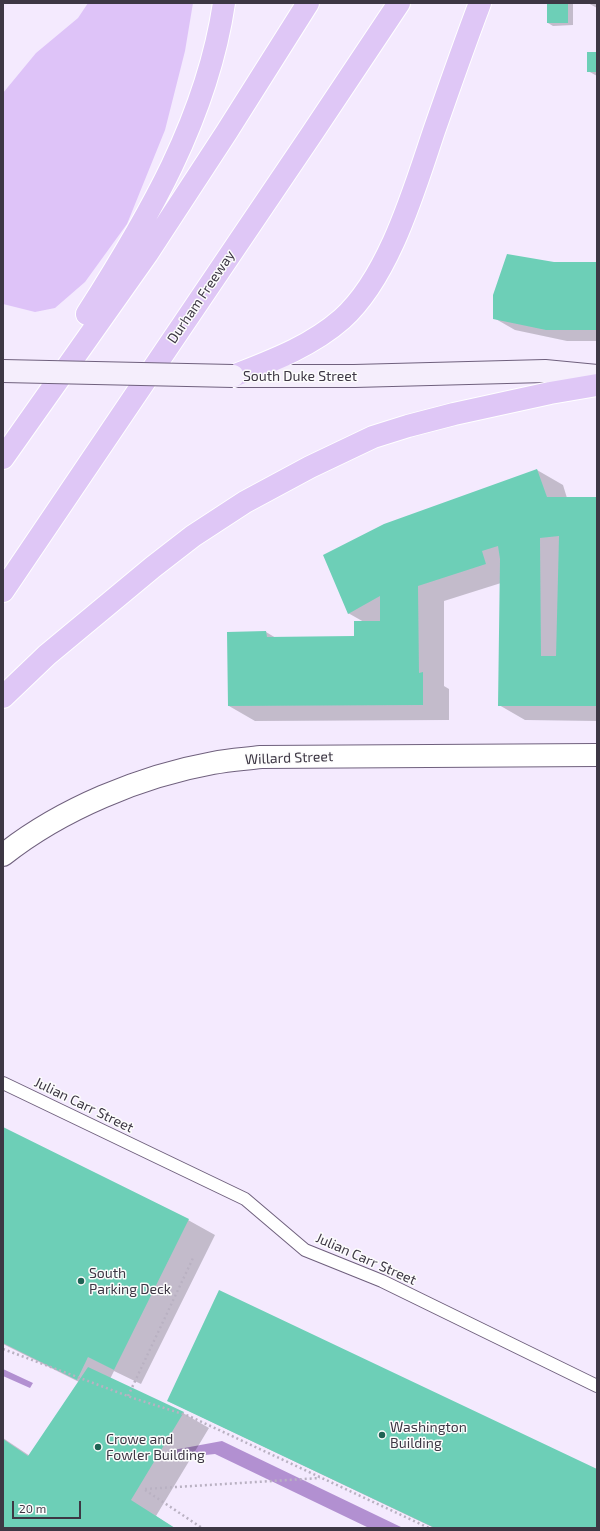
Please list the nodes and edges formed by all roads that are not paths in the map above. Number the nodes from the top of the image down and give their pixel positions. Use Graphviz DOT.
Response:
graph roads {
  1 [pos="224,3"];
  2 [pos="308,3"];
  3 [pos="399,3"];
  4 [pos="480,3"];
  5 [pos="3,371"];
  6 [pos="233,376"];
  7 [pos="597,376"];
  8 [pos="597,385"];
  9 [pos="6,453"];
  10 [pos="3,591"];
  11 [pos="3,697"];
  12 [pos="597,754"];
  13 [pos="3,855"];
  14 [pos="3,1084"];
  15 [pos="597,1386"];
  1 -- 9 [label="highway"];
  2 -- 9 [label="highway"];
  3 -- 10 [label="highway, Durham Freeway"];
  4 -- 6 [label="highway"];
  5 -- 6 [label="main road, South Duke Street, bridge"];
  6 -- 7 [label="main road, South Duke Street"];
  8 -- 11 [label="highway"];
  12 -- 13 [label="street, Willard Street"];
  14 -- 15 [label="lane, Julian Carr Street"];
}
